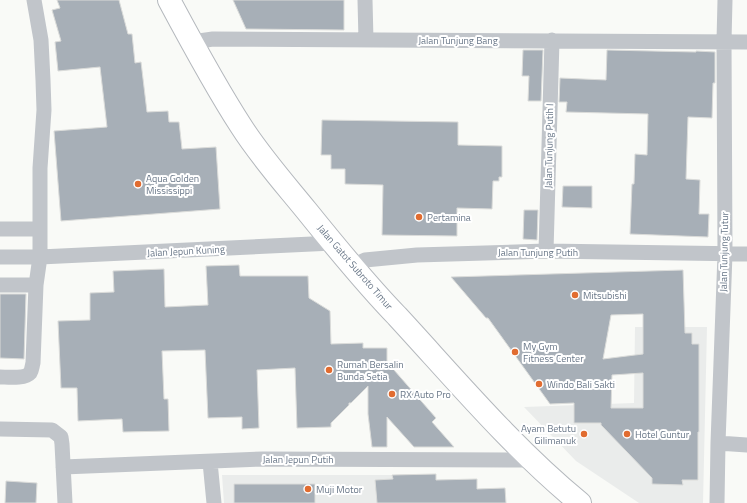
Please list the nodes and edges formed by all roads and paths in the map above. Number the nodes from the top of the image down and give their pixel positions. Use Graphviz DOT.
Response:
graph roads {
  1 [pos="34,0"];
  2 [pos="169,0"];
  3 [pos="365,0"];
  4 [pos="725,0"];
  5 [pos="366,40"];
  6 [pos="552,40"];
  7 [pos="724,41"];
  8 [pos="192,42"];
  9 [pos="747,42"];
  10 [pos="0,228"];
  11 [pos="40,229"];
  12 [pos="333,244"];
  13 [pos="546,251"];
  14 [pos="725,254"];
  15 [pos="747,254"];
  16 [pos="0,257"];
  17 [pos="40,257"];
  18 [pos="352,266"];
  19 [pos="0,285"];
  20 [pos="36,285"];
  21 [pos="0,377"];
  22 [pos="0,430"];
  23 [pos="718,443"];
  24 [pos="747,445"];
  25 [pos="532,460"];
  26 [pos="210,462"];
  27 [pos="63,467"];
  28 [pos="65,503"];
  29 [pos="214,503"];
  30 [pos="580,503"];
  31 [pos="717,503"];
  1 -- 11 [label="street"];
  2 -- 8 [label="highway, Jalan Gatot Subroto Timur"];
  3 -- 5 [label="street"];
  4 -- 7 [label="street, Jalan Tunjung Tutur"];
  5 -- 6 [label="street, Jalan Tunjung Bang"];
  5 -- 8 [label="street, Jalan Tunjung Bang"];
  6 -- 7 [label="street, Jalan Tunjung Bang"];
  6 -- 13 [label="street, Jalan Tunjung Putih I"];
  7 -- 9 [label="street, Jalan Tunjung Bang"];
  7 -- 14 [label="street, Jalan Tunjung Tutur"];
  8 -- 12 [label="highway, Jalan Gatot Subroto Timur"];
  10 -- 11 [label="street"];
  11 -- 17 [label="street"];
  12 -- 17 [label="street, Jalan Jepun Kuning"];
  12 -- 18 [label="highway, Jalan Gatot Subroto Timur"];
  13 -- 14 [label="street, Jalan Tunjung Putih"];
  13 -- 18 [label="street, Jalan Tunjung Putih"];
  14 -- 15 [label="street, Jalan Tunjung Putih"];
  14 -- 23 [label="street, Jalan Tunjung Tutur"];
  16 -- 17 [label="street, Jalan Jepun Kuning"];
  17 -- 20 [label="street"];
  18 -- 25 [label="highway, Jalan Gatot Subroto Timur"];
  19 -- 20 [label="street"];
  20 -- 21 [label="street"];
  22 -- 27 [label="street"];
  23 -- 24 [label="street"];
  23 -- 31 [label="street, Jalan Tunjung Tutur"];
  25 -- 26 [label="street, Jalan Jepun Putih"];
  25 -- 30 [label="highway, Jalan Gatot Subroto Timur"];
  26 -- 27 [label="street, Jalan Jepun Putih"];
  26 -- 29 [label="street"];
  27 -- 28 [label="street"];
}
